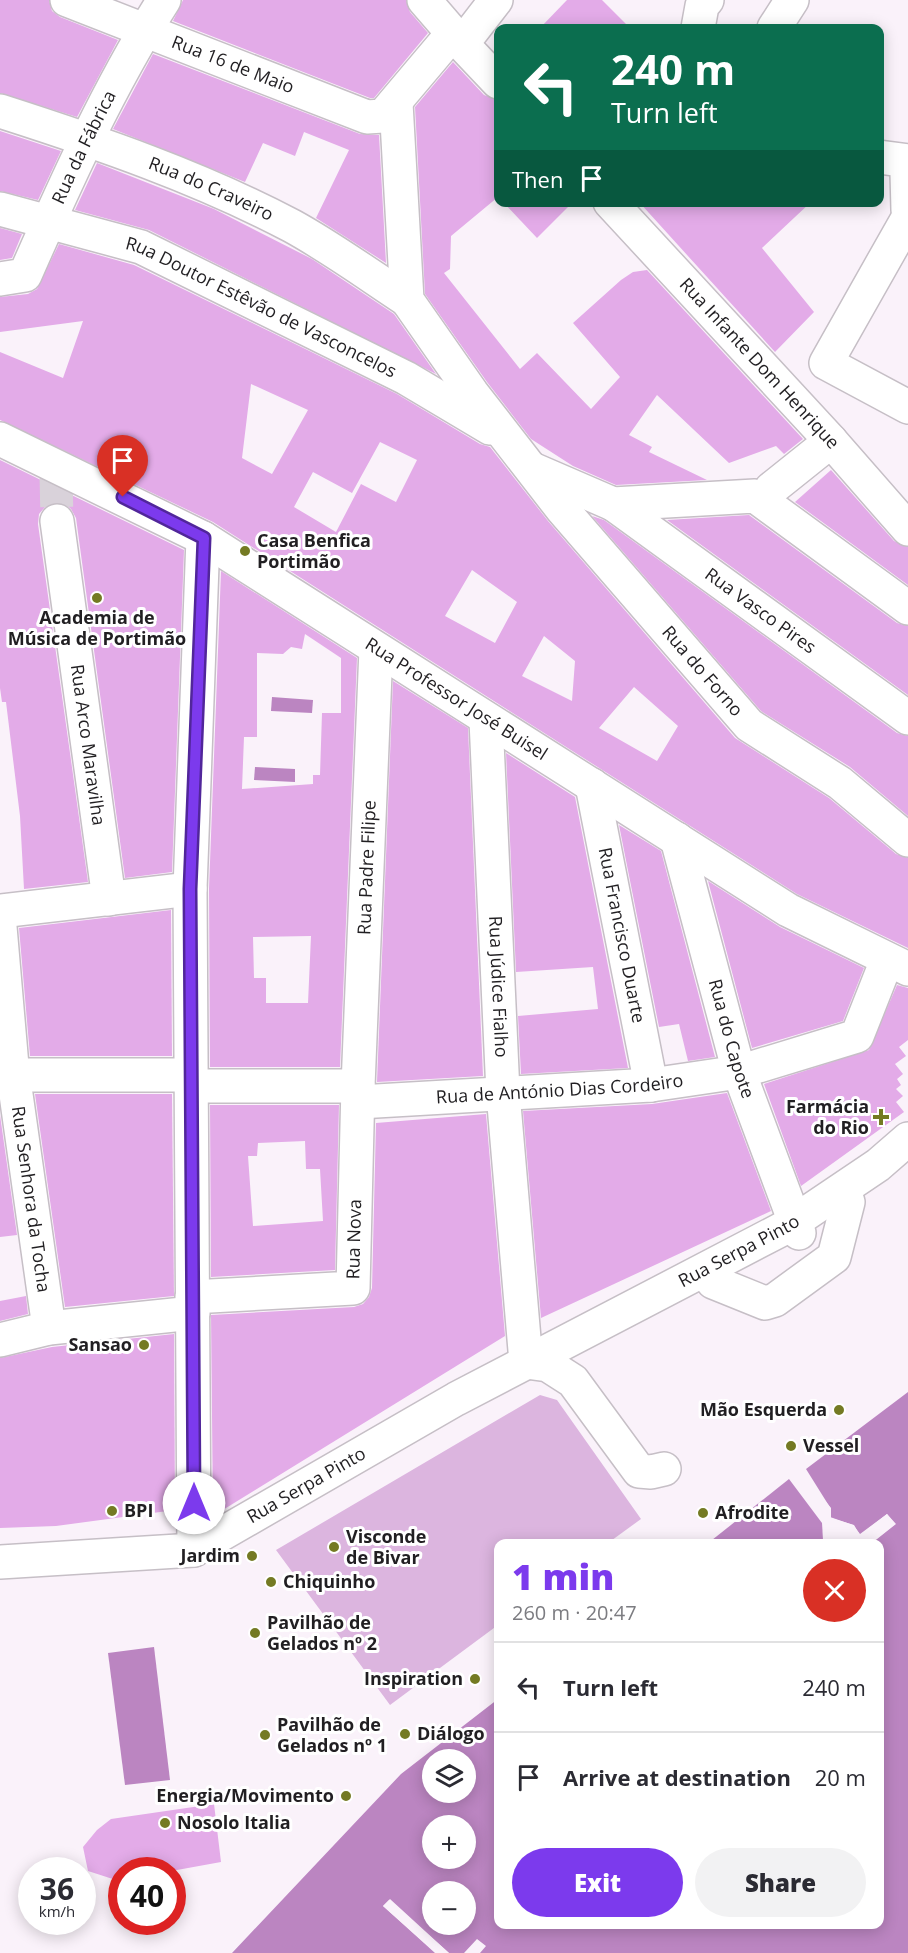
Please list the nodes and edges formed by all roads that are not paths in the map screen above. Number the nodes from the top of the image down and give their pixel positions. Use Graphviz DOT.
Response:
graph roads {
  1 [pos="67,0"];
  2 [pos="164,0"];
  3 [pos="424,0"];
  4 [pos="496,0"];
  5 [pos="707,0"];
  6 [pos="792,0"];
  7 [pos="699,24"];
  8 [pos="777,24"];
  9 [pos="145,30"];
  10 [pos="458,39"];
  11 [pos="494,78"];
  12 [pos="396,103"];
  13 [pos="0,111"];
  14 [pos="89,139"];
  15 [pos="898,164"];
  16 [pos="615,207"];
  17 [pos="0,209"];
  18 [pos="908,210"];
  19 [pos="908,218"];
  20 [pos="48,222"];
  21 [pos="0,279"];
  22 [pos="407,300"];
  23 [pos="908,407"];
  24 [pos="0,439"];
  25 [pos="509,441"];
  26 [pos="831,441"];
  27 [pos="530,468"];
  28 [pos="763,493"];
  29 [pos="613,504"];
  30 [pos="57,521"];
  31 [pos="908,529"];
  32 [pos="204,538"];
  33 [pos="908,609"];
  34 [pos="376,649"];
  35 [pos="908,718"];
  36 [pos="486,720"];
  37 [pos="592,784"];
  38 [pos="677,839"];
  39 [pos="908,840"];
  40 [pos="190,889"];
  41 [pos="109,899"];
  42 [pos="0,911"];
  43 [pos="0,927"];
  44 [pos="897,965"];
  45 [pos="9,1069"];
  46 [pos="739,1072"];
  47 [pos="191,1080"];
  48 [pos="651,1085"];
  49 [pos="503,1093"];
  50 [pos="359,1094"];
  51 [pos="907,1143"];
  52 [pos="848,1202"];
  53 [pos="796,1227"];
  54 [pos="713,1282"];
  55 [pos="193,1305"];
  56 [pos="49,1328"];
  57 [pos="0,1340"];
  58 [pos="526,1362"];
  59 [pos="664,1469"];
  60 [pos="194,1550"];
  61 [pos="0,1562"];
  1 -- 9 [label="street, Rua 16 de Maio"];
  2 -- 9 [label="street, Rua da Fábrica"];
  3 -- 10 [label="street"];
  4 -- 10 [label="street"];
  5 -- 7 [label="street"];
  6 -- 8 [label="street"];
  9 -- 12 [label="street, Rua 16 de Maio"];
  9 -- 14 [label="street, Rua da Fábrica"];
  10 -- 11 [label="street"];
  10 -- 12 [label="street"];
  12 -- 22 [label="street"];
  13 -- 14 [label="street, Rua do Craveiro"];
  14 -- 20 [label="street, Rua da Fábrica"];
  14 -- 22 [label="street, Rua do Craveiro"];
  15 -- 18 [label="street"];
  16 -- 26 [label="street, Rua Infante Dom Henrique"];
  17 -- 20 [label="street, Rua Doutor Estêvão de Vasconcelos"];
  19 -- 23 [label="street"];
  20 -- 21 [label="street, Rua da Fábrica"];
  20 -- 25 [label="street, Rua Doutor Estêvão de Vasconcelos"];
  22 -- 25 [label="street, Rua do Forno"];
  24 -- 32 [label="street, Rua Professor José Buisel"];
  25 -- 27 [label="street, Rua do Forno"];
  26 -- 28 [label="street"];
  26 -- 31 [label="street, Rua Infante Dom Henrique"];
  27 -- 29 [label="street"];
  27 -- 39 [label="street, Rua do Forno"];
  28 -- 29 [label="street"];
  28 -- 33 [label="street"];
  29 -- 35 [label="street, Rua Vasco Pires"];
  30 -- 41 [label="street, Rua Arco Maravilha"];
  32 -- 34 [label="street, Rua Professor José Buisel"];
  32 -- 40 [label="street"];
  34 -- 36 [label="street, Rua Professor José Buisel"];
  34 -- 50 [label="street, Rua Padre Filipe"];
  36 -- 37 [label="street, Rua Professor José Buisel"];
  36 -- 49 [label="street, Rua Júdice Fialho"];
  37 -- 38 [label="street, Rua Professor José Buisel"];
  37 -- 48 [label="street, Rua Francisco Duarte"];
  38 -- 44 [label="street, Rua Professor José Buisel"];
  38 -- 46 [label="street, Rua do Capote"];
  40 -- 41 [label="street"];
  40 -- 47 [label="street"];
  41 -- 42 [label="street"];
  43 -- 45 [label="street, Rua Senhora da Tocha"];
  44 -- 46 [label="street, Rua de António Dias Cordeiro"];
  45 -- 47 [label="street, Rua de António Dias Cordeiro"];
  45 -- 56 [label="street, Rua Senhora da Tocha"];
  46 -- 48 [label="street, Rua de António Dias Cordeiro"];
  46 -- 53 [label="street, Rua do Capote"];
  47 -- 50 [label="street, Rua de António Dias Cordeiro"];
  47 -- 55 [label="street"];
  48 -- 49 [label="street, Rua de António Dias Cordeiro"];
  49 -- 50 [label="street, Rua de António Dias Cordeiro"];
  49 -- 58 [label="street, Rua Júdice Fialho"];
  50 -- 55 [label="street, Rua Nova"];
  51 -- 52 [label="street, Rua Serpa Pinto"];
  51 -- 53 [label="street, Rua Serpa Pinto"];
  52 -- 53 [label="street, Rua Serpa Pinto"];
  52 -- 54 [label="street"];
  53 -- 54 [label="street, Rua Serpa Pinto"];
  53 -- 58 [label="street, Rua Serpa Pinto"];
  54 -- 58 [label="street, Rua Serpa Pinto"];
  55 -- 56 [label="street"];
  55 -- 60 [label="street"];
  56 -- 57 [label="street"];
  58 -- 59 [label="street"];
  58 -- 60 [label="street, Rua Serpa Pinto"];
  60 -- 61 [label="street, Rua Serpa Pinto"];
}
